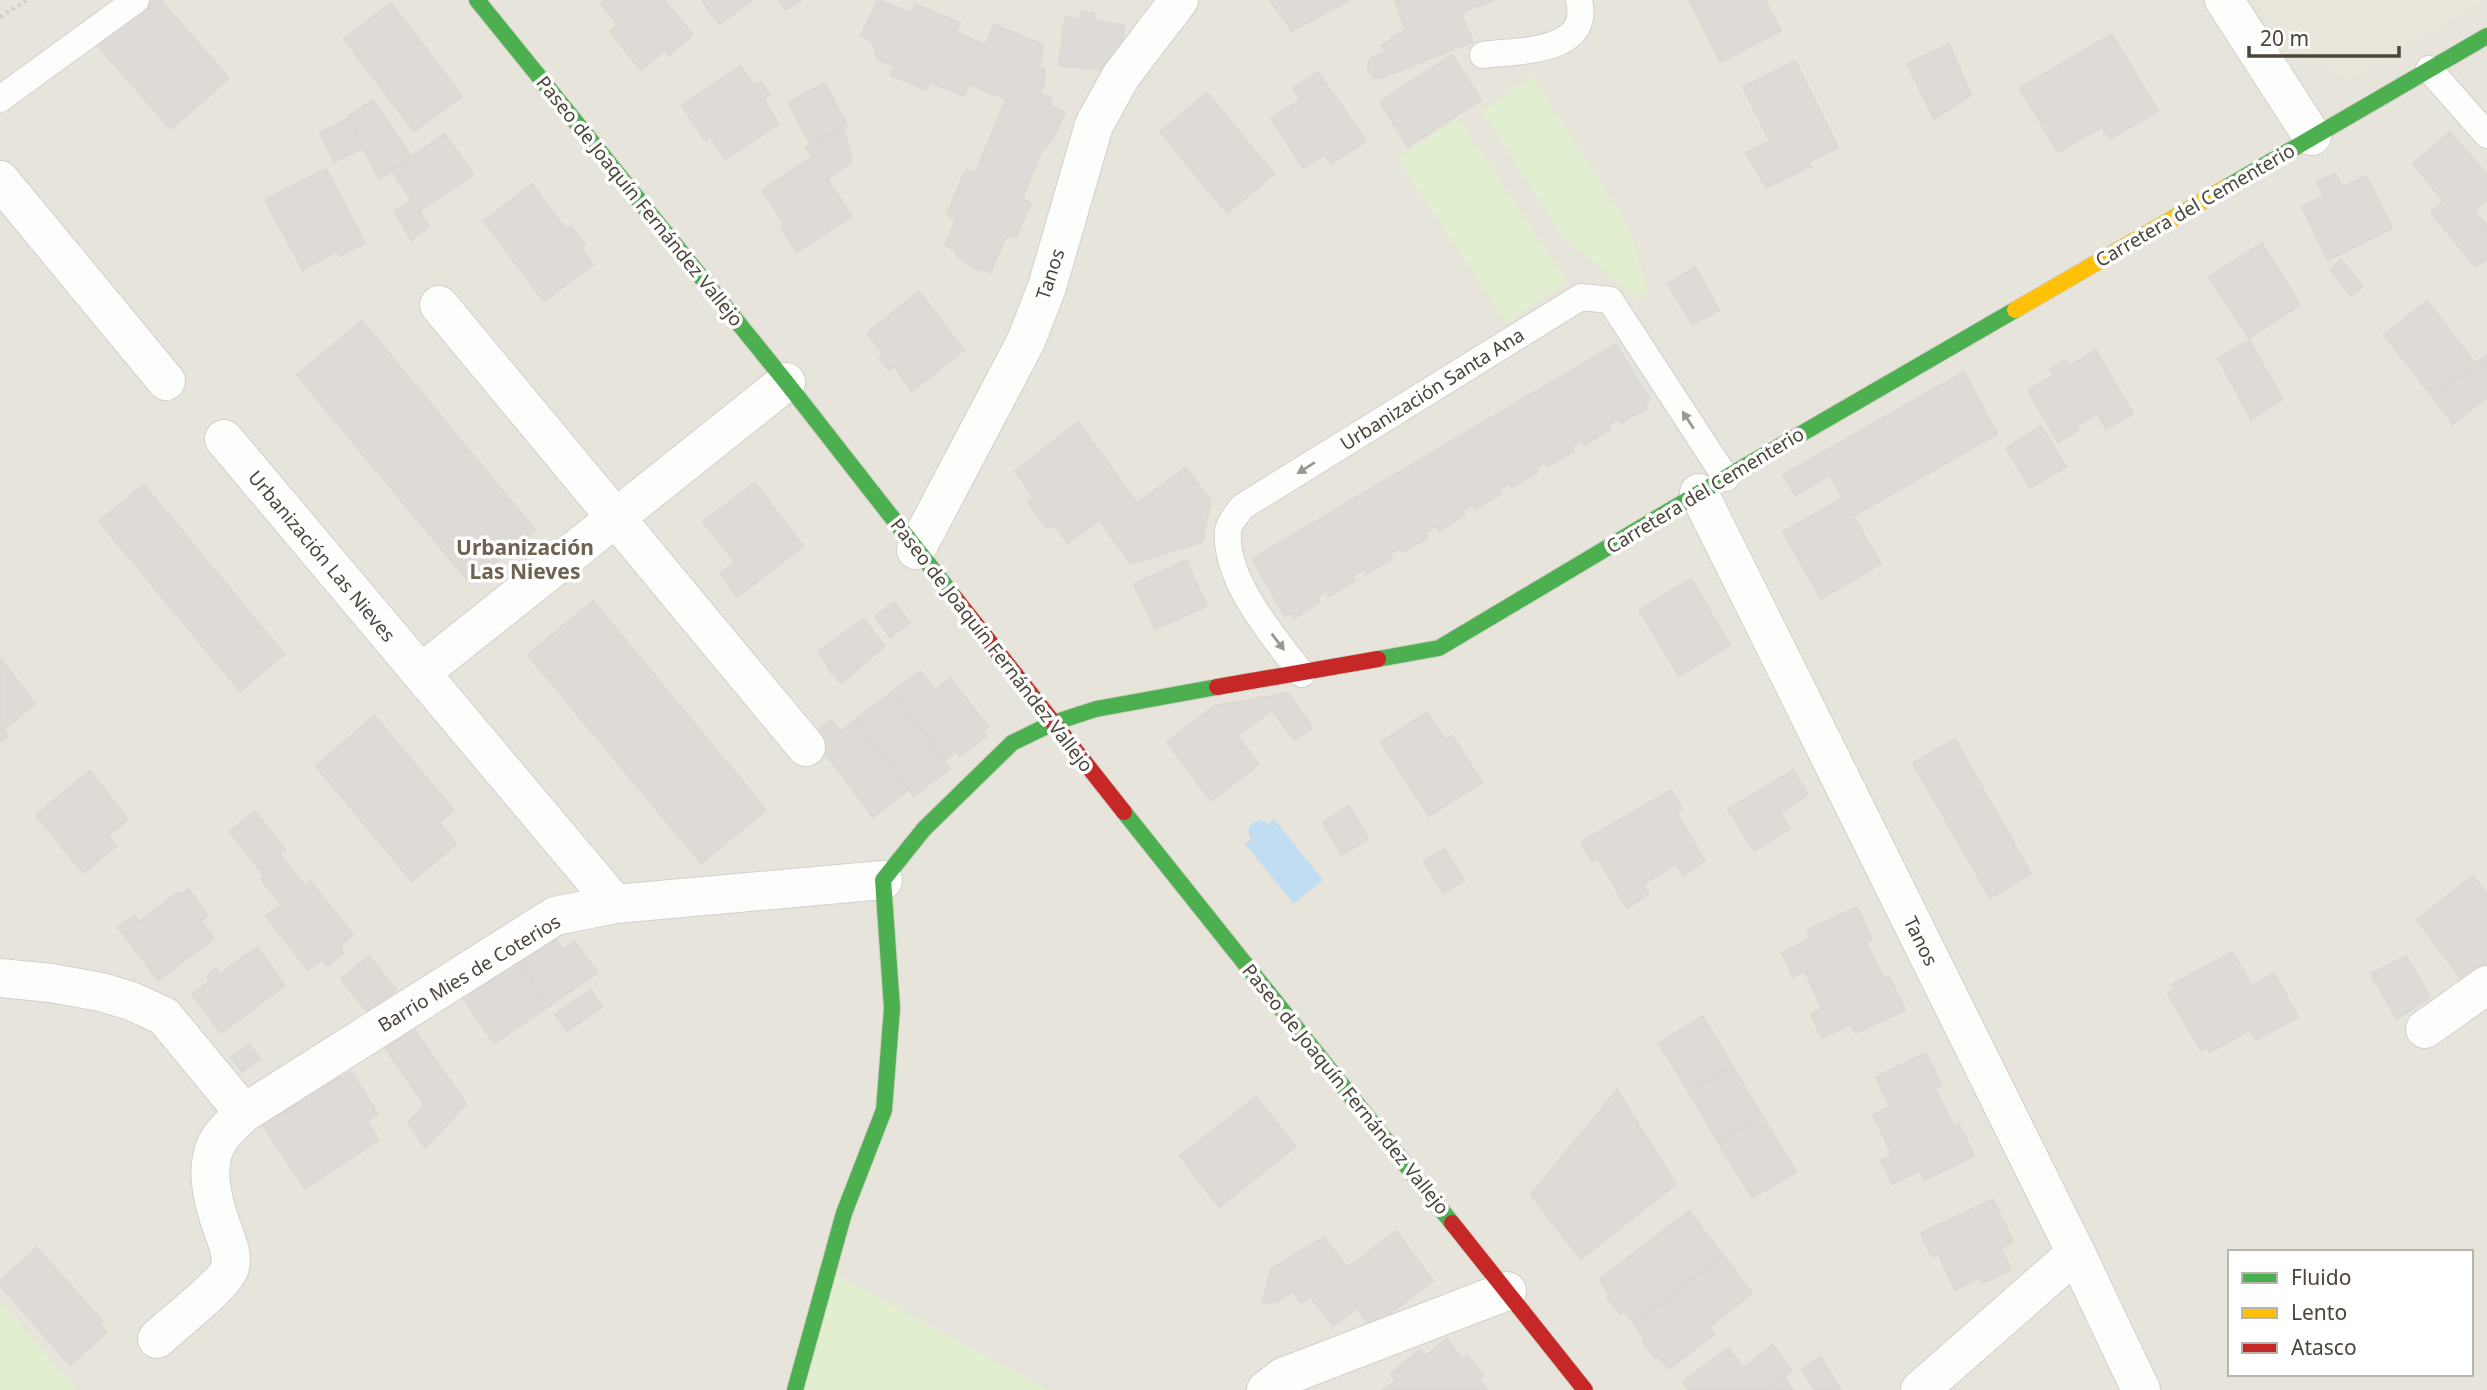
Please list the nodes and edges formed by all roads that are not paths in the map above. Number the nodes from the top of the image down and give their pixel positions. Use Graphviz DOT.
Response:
graph roads {
  1 [pos="136,0"];
  2 [pos="477,0"];
  3 [pos="1179,0"];
  4 [pos="1578,0"];
  5 [pos="2224,0"];
  6 [pos="2487,36"];
  7 [pos="1483,55"];
  8 [pos="2428,69"];
  9 [pos="0,99"];
  10 [pos="2487,135"];
  11 [pos="2312,136"];
  12 [pos="0,180"];
  13 [pos="439,305"];
  14 [pos="166,381"];
  15 [pos="786,382"];
  16 [pos="224,439"];
  17 [pos="1712,485"];
  18 [pos="616,518"];
  19 [pos="916,550"];
  20 [pos="421,673"];
  21 [pos="1302,674"];
  22 [pos="1053,723"];
  23 [pos="806,747"];
  24 [pos="883,880"];
  25 [pos="615,904"];
  26 [pos="0,978"];
  27 [pos="2487,985"];
  28 [pos="2425,1029"];
  29 [pos="244,1113"];
  30 [pos="2076,1253"];
  31 [pos="1507,1291"];
  32 [pos="157,1339"];
  33 [pos="795,1390"];
  34 [pos="1266,1390"];
  35 [pos="1585,1390"];
  36 [pos="1920,1390"];
  37 [pos="2141,1390"];
  1 -- 9 [label="lane"];
  2 -- 15 [label="street, Paseo de Joaquín Fernández Vallejo"];
  3 -- 19 [label="street, Tanos"];
  4 -- 7 [label="lane"];
  5 -- 11 [label="street, Carretera del Cementerio"];
  6 -- 8 [label="street, Carretera del Cementerio"];
  8 -- 10 [label="lane"];
  8 -- 11 [label="street, Carretera del Cementerio"];
  11 -- 17 [label="street, Carretera del Cementerio"];
  12 -- 14 [label="street"];
  13 -- 18 [label="street"];
  15 -- 18 [label="street"];
  15 -- 19 [label="street, Paseo de Joaquín Fernández Vallejo"];
  16 -- 20 [label="street, Urbanización Las Nieves"];
  17 -- 21 [label="street, Carretera del Cementerio"];
  17 -- 21 [label="lane, Urbanización Santa Ana, one-way"];
  17 -- 30 [label="street, Tanos"];
  18 -- 20 [label="street"];
  18 -- 23 [label="street"];
  19 -- 22 [label="street, Paseo de Joaquín Fernández Vallejo"];
  20 -- 25 [label="street, Urbanización Las Nieves"];
  21 -- 22 [label="street, Carretera del Cementerio"];
  22 -- 24 [label="street"];
  22 -- 31 [label="street, Paseo de Joaquín Fernández Vallejo"];
  24 -- 25 [label="street, Barrio Mies de Coterios"];
  24 -- 33 [label="street"];
  25 -- 29 [label="street, Barrio Mies de Coterios"];
  26 -- 29 [label="street"];
  27 -- 28 [label="street"];
  29 -- 32 [label="street, Barrio Mies de Coterios"];
  30 -- 36 [label="street"];
  30 -- 37 [label="street, Tanos"];
  31 -- 34 [label="street"];
  31 -- 35 [label="street, Paseo de Joaquín Fernández Vallejo"];
}
